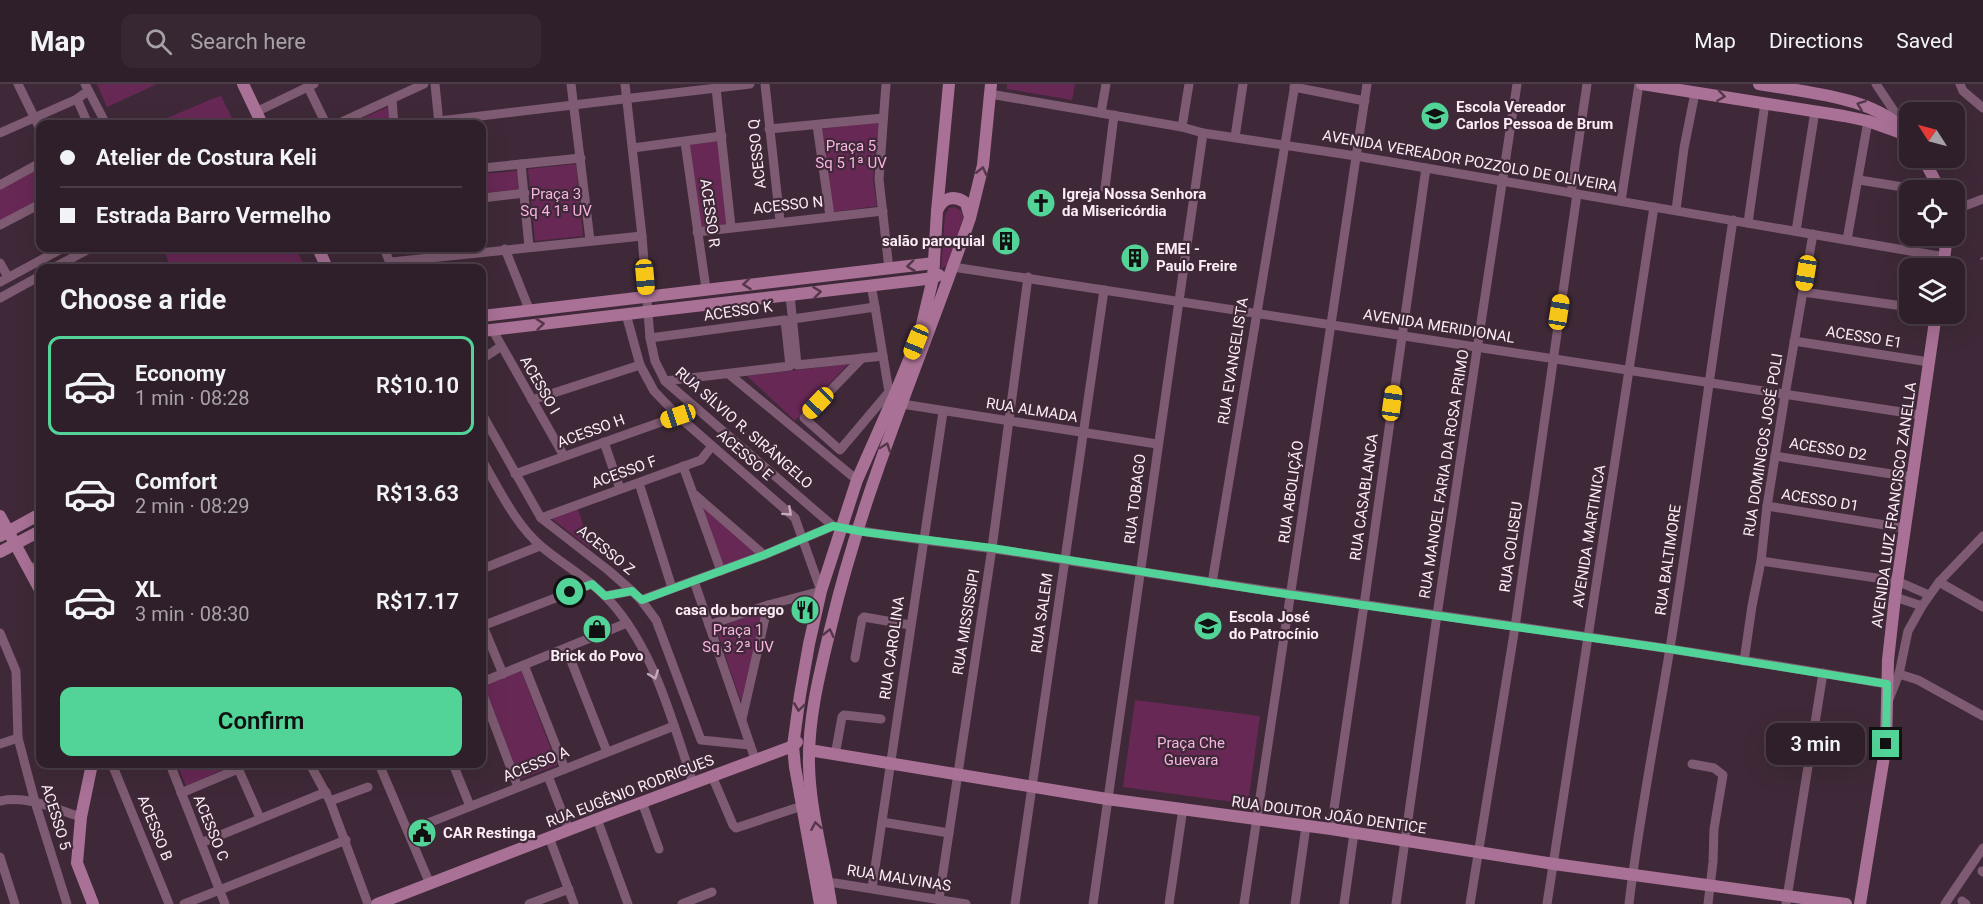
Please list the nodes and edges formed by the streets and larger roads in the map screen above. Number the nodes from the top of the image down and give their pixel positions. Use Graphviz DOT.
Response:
graph roads {
  1 [pos="18,84"];
  2 [pos="243,84"];
  3 [pos="424,84"];
  4 [pos="435,84"];
  5 [pos="571,84"];
  6 [pos="625,84"];
  7 [pos="750,84"];
  8 [pos="765,84"];
  9 [pos="886,84"];
  10 [pos="949,84"];
  11 [pos="1106,84"];
  12 [pos="1189,84"];
  13 [pos="1243,84"];
  14 [pos="1367,84"];
  15 [pos="1517,84"];
  16 [pos="1587,84"];
  17 [pos="1641,84"];
  18 [pos="1759,84"];
  19 [pos="1876,84"];
  20 [pos="1960,84"];
  21 [pos="311,86"];
  22 [pos="1295,86"];
  23 [pos="1669,86"];
  24 [pos="87,88"];
  25 [pos="716,88"];
  26 [pos="991,89"];
  27 [pos="1695,93"];
  28 [pos="77,99"];
  29 [pos="627,99"];
  30 [pos="392,100"];
  31 [pos="1365,101"];
  32 [pos="1765,103"];
  33 [pos="574,106"];
  34 [pos="1983,108"];
  35 [pos="1815,111"];
  36 [pos="256,112"];
  37 [pos="1101,113"];
  38 [pos="1114,115"];
  39 [pos="35,116"];
  40 [pos="883,118"];
  41 [pos="37,120"];
  42 [pos="86,120"];
  43 [pos="104,120"];
  44 [pos="260,120"];
  45 [pos="324,120"];
  46 [pos="346,120"];
  47 [pos="394,120"];
  48 [pos="439,120"];
  49 [pos="463,120"];
  50 [pos="1868,121"];
  51 [pos="817,125"];
  52 [pos="1182,127"];
  53 [pos="1897,127"];
  54 [pos="770,129"];
  55 [pos="0,133"];
  56 [pos="1203,133"];
  57 [pos="722,136"];
  58 [pos="1235,137"];
  59 [pos="685,142"];
  60 [pos="1284,145"];
  61 [pos="633,148"];
  62 [pos="1356,156"];
  63 [pos="580,158"];
  64 [pos="522,164"];
  65 [pos="36,165"];
  66 [pos="486,168"];
  67 [pos="1426,168"];
  68 [pos="1929,168"];
  69 [pos="1935,178"];
  70 [pos="1859,180"];
  71 [pos="1503,181"];
  72 [pos="0,185"];
  73 [pos="1899,186"];
  74 [pos="1105,188"];
  75 [pos="525,193"];
  76 [pos="1574,193"];
  77 [pos="486,198"];
  78 [pos="1983,199"];
  79 [pos="1621,201"];
  80 [pos="36,206"];
  81 [pos="1965,206"];
  82 [pos="1654,207"];
  83 [pos="1676,210"];
  84 [pos="883,211"];
  85 [pos="937,211"];
  86 [pos="830,216"];
  87 [pos="970,218"];
  88 [pos="1733,220"];
  89 [pos="780,221"];
  90 [pos="1748,223"];
  91 [pos="0,225"];
  92 [pos="731,227"];
  93 [pos="1796,231"];
  94 [pos="697,232"];
  95 [pos="1813,234"];
  96 [pos="642,236"];
  97 [pos="590,240"];
  98 [pos="1848,240"];
  99 [pos="529,247"];
  100 [pos="505,249"];
  101 [pos="56,252"];
  102 [pos="83,252"];
  103 [pos="484,252"];
  104 [pos="486,252"];
  105 [pos="1923,258"];
  106 [pos="0,263"];
  107 [pos="934,263"];
  108 [pos="61,264"];
  109 [pos="399,264"];
  110 [pos="953,267"];
  111 [pos="889,269"];
  112 [pos="1028,277"];
  113 [pos="36,278"];
  114 [pos="933,278"];
  115 [pos="4,280"];
  116 [pos="904,282"];
  117 [pos="871,285"];
  118 [pos="706,289"];
  119 [pos="1104,290"];
  120 [pos="1803,292"];
  121 [pos="790,296"];
  122 [pos="647,297"];
  123 [pos="0,298"];
  124 [pos="1179,302"];
  125 [pos="1899,305"];
  126 [pos="925,307"];
  127 [pos="875,308"];
  128 [pos="529,309"];
  129 [pos="649,311"];
  130 [pos="1256,312"];
  131 [pos="626,314"];
  132 [pos="486,315"];
  133 [pos="793,318"];
  134 [pos="1935,324"];
  135 [pos="1331,325"];
  136 [pos="487,330"];
  137 [pos="1401,336"];
  138 [pos="650,338"];
  139 [pos="1794,341"];
  140 [pos="500,346"];
  141 [pos="1478,347"];
  142 [pos="486,355"];
  143 [pos="883,356"];
  144 [pos="862,358"];
  145 [pos="1552,359"];
  146 [pos="1929,362"];
  147 [pos="640,365"];
  148 [pos="793,365"];
  149 [pos="1630,371"];
  150 [pos="730,375"];
  151 [pos="665,381"];
  152 [pos="1708,382"];
  153 [pos="1785,395"];
  154 [pos="895,397"];
  155 [pos="532,400"];
  156 [pos="943,412"];
  157 [pos="1921,415"];
  158 [pos="678,416"];
  159 [pos="1009,420"];
  160 [pos="486,421"];
  161 [pos="1084,434"];
  162 [pos="604,442"];
  163 [pos="1157,444"];
  164 [pos="712,446"];
  165 [pos="564,456"];
  166 [pos="1775,456"];
  167 [pos="683,466"];
  168 [pos="486,467"];
  169 [pos="515,474"];
  170 [pos="1911,477"];
  171 [pos="857,480"];
  172 [pos="639,483"];
  173 [pos="620,489"];
  174 [pos="693,494"];
  175 [pos="1767,506"];
  176 [pos="0,516"];
  177 [pos="36,516"];
  178 [pos="541,518"];
  179 [pos="1904,528"];
  180 [pos="837,531"];
  181 [pos="856,531"];
  182 [pos="4,533"];
  183 [pos="36,533"];
  184 [pos="1983,536"];
  185 [pos="804,538"];
  186 [pos="922,539"];
  187 [pos="16,544"];
  188 [pos="540,546"];
  189 [pos="992,548"];
  190 [pos="0,552"];
  191 [pos="764,555"];
  192 [pos="1065,560"];
  193 [pos="1761,561"];
  194 [pos="35,567"];
  195 [pos="486,567"];
  196 [pos="721,571"];
  197 [pos="1141,572"];
  198 [pos="694,580"];
  199 [pos="1897,581"];
  200 [pos="1939,582"];
  201 [pos="1212,583"];
  202 [pos="592,584"];
  203 [pos="672,588"];
  204 [pos="632,591"];
  205 [pos="821,591"];
  206 [pos="839,591"];
  207 [pos="1292,595"];
  208 [pos="1929,595"];
  209 [pos="605,596"];
  210 [pos="1895,597"];
  211 [pos="642,600"];
  212 [pos="768,605"];
  213 [pos="1364,605"];
  214 [pos="1922,606"];
  215 [pos="1983,606"];
  216 [pos="1437,615"];
  217 [pos="627,623"];
  218 [pos="486,624"];
  219 [pos="709,626"];
  220 [pos="910,626"];
  221 [pos="1515,627"];
  222 [pos="0,633"];
  223 [pos="486,635"];
  224 [pos="1589,637"];
  225 [pos="566,648"];
  226 [pos="1670,649"];
  227 [pos="855,657"];
  228 [pos="1744,661"];
  229 [pos="524,665"];
  230 [pos="1823,673"];
  231 [pos="503,674"];
  232 [pos="1899,674"];
  233 [pos="486,680"];
  234 [pos="1887,684"];
  235 [pos="1888,702"];
  236 [pos="486,703"];
  237 [pos="1983,716"];
  238 [pos="881,719"];
  239 [pos="742,720"];
  240 [pos="810,725"];
  241 [pos="674,726"];
  242 [pos="18,738"];
  243 [pos="0,744"];
  244 [pos="750,745"];
  245 [pos="793,746"];
  246 [pos="809,750"];
  247 [pos="607,752"];
  248 [pos="836,755"];
  249 [pos="755,759"];
  250 [pos="892,762"];
  251 [pos="1692,764"];
  252 [pos="91,768"];
  253 [pos="114,768"];
  254 [pos="172,768"];
  255 [pos="233,768"];
  256 [pos="238,768"];
  257 [pos="312,768"];
  258 [pos="381,768"];
  259 [pos="455,768"];
  260 [pos="565,769"];
  261 [pos="958,773"];
  262 [pos="548,776"];
  263 [pos="712,776"];
  264 [pos="693,783"];
  265 [pos="1032,786"];
  266 [pos="368,787"];
  267 [pos="518,787"];
  268 [pos="326,792"];
  269 [pos="181,793"];
  270 [pos="1107,799"];
  271 [pos="0,801"];
  272 [pos="330,801"];
  273 [pos="35,802"];
  274 [pos="642,802"];
  275 [pos="470,806"];
  276 [pos="802,806"];
  277 [pos="1183,808"];
  278 [pos="81,818"];
  279 [pos="260,818"];
  280 [pos="597,819"];
  281 [pos="1257,819"];
  282 [pos="882,822"];
  283 [pos="1306,826"];
  284 [pos="1331,829"];
  285 [pos="569,830"];
  286 [pos="408,831"];
  287 [pos="949,833"];
  288 [pos="1354,833"];
  289 [pos="549,837"];
  290 [pos="346,840"];
  291 [pos="1404,841"];
  292 [pos="201,843"];
  293 [pos="1983,848"];
  294 [pos="659,849"];
  295 [pos="1478,852"];
  296 [pos="0,857"];
  297 [pos="817,860"];
  298 [pos="1554,864"];
  299 [pos="1632,875"];
  300 [pos="827,883"];
  301 [pos="429,884"];
  302 [pos="1711,885"];
  303 [pos="872,888"];
  304 [pos="220,889"];
  305 [pos="569,890"];
  306 [pos="712,892"];
  307 [pos="403,899"];
  308 [pos="939,899"];
  309 [pos="1787,900"];
  310 [pos="825,901"];
  311 [pos="15,904"];
  312 [pos="67,904"];
  313 [pos="93,904"];
  314 [pos="169,904"];
  315 [pos="184,904"];
  316 [pos="225,904"];
  317 [pos="368,904"];
  318 [pos="377,904"];
  319 [pos="529,904"];
  320 [pos="574,904"];
  321 [pos="628,904"];
  322 [pos="682,904"];
  323 [pos="966,904"];
  324 [pos="1015,904"];
  325 [pos="1093,904"];
  326 [pos="1169,904"];
  327 [pos="1244,904"];
  328 [pos="1295,904"];
  329 [pos="1344,904"];
  330 [pos="1396,904"];
  331 [pos="1470,904"];
  332 [pos="1548,904"];
  333 [pos="1629,904"];
  334 [pos="1708,904"];
  335 [pos="1846,904"];
  336 [pos="1860,904"];
  337 [pos="1945,904"];
  1 -- 39 [label="street"];
  2 -- 36 [label="street"];
  3 -- 30 [label="street"];
  4 -- 48 [label="street"];
  5 -- 33 [label="street"];
  6 -- 29 [label="street, RUA SÍLVIO R. SIRÂNGELO"];
  7 -- 25 [label="street"];
  8 -- 54 [label="street, ACESSO Q"];
  9 -- 40 [label="street"];
  10 -- 85 [label="street"];
  11 -- 37 [label="street"];
  12 -- 52 [label="street"];
  13 -- 58 [label="street"];
  14 -- 31 [label="street, RUA ABOLIÇÃO"];
  15 -- 71 [label="street, RUA MANOEL FARIA DA ROSA PRIMO"];
  16 -- 76 [label="street, RUA COLISEU"];
  17 -- 23 [label="street"];
  17 -- 79 [label="street"];
  53 -- 18 [label="street, one-way"];
  19 -- 53 [label="street"];
  20 -- 34 [label="street"];
  21 -- 36 [label="street"];
  21 -- 45 [label="street"];
  22 -- 31 [label="street"];
  22 -- 60 [label="street, RUA EVANGELISTA"];
  23 -- 27 [label="street"];
  24 -- 28 [label="street"];
  24 -- 43 [label="street"];
  25 -- 29 [label="street"];
  25 -- 57 [label="street"];
  26 -- 37 [label="street, AVENIDA VEREADOR POZZOLO DE OLIVEIRA"];
  87 -- 26 [label="street, one-way"];
  27 -- 32 [label="street, one-way"];
  27 -- 83 [label="street"];
  28 -- 39 [label="street"];
  28 -- 42 [label="street"];
  29 -- 33 [label="street"];
  29 -- 61 [label="street, RUA SÍLVIO R. SIRÂNGELO"];
  30 -- 46 [label="street"];
  30 -- 47 [label="street"];
  31 -- 62 [label="street, RUA ABOLIÇÃO"];
  32 -- 35 [label="street"];
  32 -- 90 [label="street"];
  33 -- 49 [label="street"];
  33 -- 63 [label="street"];
  35 -- 50 [label="street"];
  35 -- 93 [label="street"];
  36 -- 44 [label="street"];
  37 -- 38 [label="street, AVENIDA VEREADOR POZZOLO DE OLIVEIRA"];
  38 -- 52 [label="street, AVENIDA VEREADOR POZZOLO DE OLIVEIRA"];
  38 -- 74 [label="street"];
  39 -- 41 [label="street"];
  39 -- 55 [label="street"];
  40 -- 51 [label="street"];
  40 -- 84 [label="street"];
  50 -- 53 [label="street"];
  50 -- 70 [label="street"];
  51 -- 54 [label="street"];
  51 -- 86 [label="street"];
  52 -- 56 [label="street, AVENIDA VEREADOR POZZOLO DE OLIVEIRA"];
  54 -- 89 [label="street, ACESSO Q"];
  56 -- 58 [label="street, AVENIDA VEREADOR POZZOLO DE OLIVEIRA"];
  56 -- 124 [label="street, RUA TOBAGO"];
  57 -- 59 [label="street"];
  57 -- 92 [label="street"];
  58 -- 60 [label="street, AVENIDA VEREADOR POZZOLO DE OLIVEIRA"];
  59 -- 61 [label="street"];
  59 -- 94 [label="street, ACESSO R"];
  60 -- 62 [label="street, AVENIDA VEREADOR POZZOLO DE OLIVEIRA"];
  60 -- 130 [label="street, RUA EVANGELISTA"];
  61 -- 96 [label="street, RUA SÍLVIO R. SIRÂNGELO"];
  62 -- 67 [label="street, AVENIDA VEREADOR POZZOLO DE OLIVEIRA"];
  62 -- 135 [label="street, RUA ABOLIÇÃO"];
  63 -- 64 [label="street"];
  63 -- 97 [label="street"];
  64 -- 66 [label="street"];
  64 -- 75 [label="street"];
  65 -- 72 [label="street"];
  67 -- 71 [label="street, AVENIDA VEREADOR POZZOLO DE OLIVEIRA"];
  67 -- 137 [label="street, RUA CASABLANCA"];
  68 -- 69 [label="street"];
  70 -- 73 [label="street"];
  70 -- 98 [label="street"];
  71 -- 76 [label="street, AVENIDA VEREADOR POZZOLO DE OLIVEIRA"];
  71 -- 141 [label="street, RUA MANOEL FARIA DA ROSA PRIMO"];
  75 -- 77 [label="street"];
  75 -- 99 [label="street"];
  76 -- 79 [label="street, AVENIDA VEREADOR POZZOLO DE OLIVEIRA"];
  76 -- 145 [label="street, RUA COLISEU"];
  78 -- 81 [label="street"];
  79 -- 82 [label="street, AVENIDA VEREADOR POZZOLO DE OLIVEIRA"];
  80 -- 91 [label="street"];
  82 -- 83 [label="street, AVENIDA VEREADOR POZZOLO DE OLIVEIRA"];
  82 -- 149 [label="street, AVENIDA MARTINICA"];
  83 -- 88 [label="street, AVENIDA VEREADOR POZZOLO DE OLIVEIRA"];
  84 -- 86 [label="street, ACESSO N"];
  84 -- 111 [label="street"];
  85 -- 87 [label="street"];
  85 -- 107 [label="street"];
  86 -- 89 [label="street, ACESSO N"];
  87 -- 110 [label="street"];
  88 -- 90 [label="street, AVENIDA VEREADOR POZZOLO DE OLIVEIRA"];
  88 -- 152 [label="street, RUA BALTIMORE"];
  89 -- 92 [label="street, ACESSO N"];
  90 -- 93 [label="street, AVENIDA VEREADOR POZZOLO DE OLIVEIRA"];
  92 -- 94 [label="street, ACESSO N"];
  93 -- 95 [label="street, AVENIDA VEREADOR POZZOLO DE OLIVEIRA"];
  94 -- 118 [label="street, ACESSO R"];
  95 -- 98 [label="street, AVENIDA VEREADOR POZZOLO DE OLIVEIRA"];
  95 -- 120 [label="street, RUA DOMINGOS JOSÉ POLI"];
  96 -- 97 [label="street"];
  96 -- 122 [label="street, RUA SÍLVIO R. SIRÂNGELO"];
  97 -- 99 [label="street"];
  98 -- 105 [label="street, AVENIDA VEREADOR POZZOLO DE OLIVEIRA"];
  99 -- 100 [label="street"];
  100 -- 104 [label="street"];
  100 -- 128 [label="street"];
  101 -- 115 [label="street"];
  102 -- 108 [label="street"];
  103 -- 109 [label="street"];
  106 -- 115 [label="street"];
  107 -- 111 [label="street, one-way"];
  107 -- 114 [label="street"];
  110 -- 112 [label="street, AVENIDA MERIDIONAL"];
  110 -- 114 [label="street"];
  110 -- 154 [label="street"];
  111 -- 118 [label="street, one-way"];
  112 -- 119 [label="street, AVENIDA MERIDIONAL"];
  112 -- 159 [label="street, RUA MISSISSIPI"];
  113 -- 123 [label="street"];
  114 -- 116 [label="street"];
  114 -- 126 [label="street"];
  116 -- 117 [label="street"];
  116 -- 126 [label="street"];
  121 -- 117 [label="street, one-way"];
  117 -- 127 [label="street"];
  118 -- 122 [label="street"];
  119 -- 124 [label="street, AVENIDA MERIDIONAL"];
  119 -- 161 [label="street, RUA SALEM"];
  120 -- 125 [label="street"];
  120 -- 139 [label="street, RUA DOMINGOS JOSÉ POLI"];
  121 -- 129 [label="street"];
  121 -- 133 [label="street, ACESSO K"];
  122 -- 128 [label="street"];
  122 -- 129 [label="street, RUA SÍLVIO R. SIRÂNGELO"];
  124 -- 130 [label="street, AVENIDA MERIDIONAL"];
  124 -- 163 [label="street, RUA TOBAGO"];
  126 -- 154 [label="street"];
  127 -- 133 [label="street"];
  127 -- 143 [label="street"];
  128 -- 132 [label="street"];
  129 -- 131 [label="street"];
  129 -- 138 [label="street, RUA SÍLVIO R. SIRÂNGELO"];
  130 -- 135 [label="street, AVENIDA MERIDIONAL"];
  130 -- 201 [label="street, RUA EVANGELISTA"];
  136 -- 131 [label="street, one-way"];
  131 -- 147 [label="street, ACESSO E"];
  133 -- 148 [label="street, ACESSO K"];
  134 -- 146 [label="street, AVENIDA LUIZ FRANCISCO ZANELLA"];
  135 -- 137 [label="street, AVENIDA MERIDIONAL"];
  135 -- 207 [label="street, RUA ABOLIÇÃO"];
  136 -- 140 [label="street, ACESSO I"];
  137 -- 141 [label="street, AVENIDA MERIDIONAL"];
  137 -- 213 [label="street, RUA CASABLANCA"];
  138 -- 148 [label="street, ACESSO K"];
  138 -- 151 [label="street, RUA SÍLVIO R. SIRÂNGELO"];
  139 -- 146 [label="street, ACESSO E1"];
  139 -- 153 [label="street, RUA DOMINGOS JOSÉ POLI"];
  140 -- 142 [label="street"];
  140 -- 155 [label="street, ACESSO I"];
  141 -- 145 [label="street, AVENIDA MERIDIONAL"];
  141 -- 216 [label="street, RUA MANOEL FARIA DA ROSA PRIMO"];
  143 -- 144 [label="street"];
  143 -- 154 [label="street"];
  144 -- 148 [label="street"];
  144 -- 154 [label="street"];
  145 -- 149 [label="street, AVENIDA MERIDIONAL"];
  145 -- 221 [label="street, RUA COLISEU"];
  146 -- 157 [label="street, AVENIDA LUIZ FRANCISCO ZANELLA"];
  147 -- 155 [label="street"];
  147 -- 158 [label="street, ACESSO E"];
  148 -- 150 [label="street"];
  149 -- 152 [label="street, AVENIDA MERIDIONAL"];
  149 -- 224 [label="street, AVENIDA MARTINICA"];
  150 -- 151 [label="street"];
  150 -- 171 [label="street"];
  151 -- 180 [label="street, RUA SÍLVIO R. SIRÂNGELO"];
  152 -- 153 [label="street, AVENIDA MERIDIONAL"];
  152 -- 226 [label="street, RUA BALTIMORE"];
  153 -- 157 [label="street, AVENIDA MERIDIONAL"];
  153 -- 166 [label="street, RUA DOMINGOS JOSÉ POLI"];
  154 -- 156 [label="street, RUA ALMADA"];
  154 -- 171 [label="street"];
  181 -- 154 [label="street, one-way"];
  155 -- 165 [label="street, ACESSO I"];
  156 -- 159 [label="street, RUA ALMADA"];
  156 -- 186 [label="street, RUA CAROLINA"];
  157 -- 170 [label="street, AVENIDA LUIZ FRANCISCO ZANELLA"];
  158 -- 162 [label="street, ACESSO H"];
  158 -- 164 [label="street, ACESSO E"];
  159 -- 161 [label="street, RUA ALMADA"];
  159 -- 189 [label="street, RUA MISSISSIPI"];
  160 -- 169 [label="street, ACESSO Z"];
  161 -- 163 [label="street, RUA ALMADA"];
  161 -- 192 [label="street, RUA SALEM"];
  162 -- 165 [label="street, ACESSO H"];
  162 -- 173 [label="street"];
  163 -- 197 [label="street, RUA TOBAGO"];
  164 -- 167 [label="street, ACESSO F"];
  164 -- 185 [label="street, ACESSO E, one-way"];
  165 -- 169 [label="street, ACESSO H"];
  166 -- 170 [label="street, ACESSO D2"];
  166 -- 175 [label="street, RUA DOMINGOS JOSÉ POLI"];
  167 -- 172 [label="street, ACESSO F"];
  167 -- 174 [label="street"];
  168 -- 188 [label="street"];
  169 -- 178 [label="street, ACESSO Z"];
  170 -- 179 [label="street, AVENIDA LUIZ FRANCISCO ZANELLA"];
  171 -- 180 [label="street"];
  172 -- 173 [label="street, ACESSO F"];
  172 -- 203 [label="street"];
  173 -- 178 [label="street, ACESSO F"];
  174 -- 191 [label="street"];
  174 -- 196 [label="street"];
  175 -- 179 [label="street, ACESSO D1"];
  175 -- 193 [label="street, RUA DOMINGOS JOSÉ POLI"];
  176 -- 182 [label="street"];
  177 -- 182 [label="street"];
  178 -- 204 [label="street, ACESSO Z"];
  179 -- 199 [label="street, AVENIDA LUIZ FRANCISCO ZANELLA"];
  180 -- 181 [label="street"];
  180 -- 185 [label="street"];
  180 -- 205 [label="street"];
  180 -- 206 [label="street"];
  181 -- 186 [label="street"];
  181 -- 206 [label="street"];
  182 -- 187 [label="street"];
  183 -- 187 [label="street"];
  184 -- 200 [label="street"];
  185 -- 191 [label="street"];
  185 -- 205 [label="street, ACESSO E"];
  186 -- 189 [label="street"];
  186 -- 220 [label="street, RUA CAROLINA"];
  187 -- 190 [label="street"];
  187 -- 194 [label="street"];
  188 -- 195 [label="street"];
  188 -- 202 [label="street"];
  189 -- 192 [label="street"];
  189 -- 261 [label="street, RUA MISSISSIPI"];
  191 -- 196 [label="street"];
  192 -- 197 [label="street"];
  192 -- 265 [label="street, RUA SALEM"];
  193 -- 199 [label="street"];
  193 -- 228 [label="street, RUA DOMINGOS JOSÉ POLI"];
  196 -- 198 [label="street"];
  197 -- 201 [label="street"];
  197 -- 270 [label="street, RUA TOBAGO"];
  198 -- 203 [label="street"];
  198 -- 219 [label="street"];
  199 -- 208 [label="street"];
  199 -- 210 [label="street, AVENIDA LUIZ FRANCISCO ZANELLA"];
  200 -- 208 [label="street"];
  200 -- 215 [label="street"];
  201 -- 207 [label="street"];
  202 -- 209 [label="street"];
  202 -- 218 [label="street"];
  203 -- 211 [label="street"];
  204 -- 209 [label="street"];
  204 -- 211 [label="street, ACESSO Z"];
  205 -- 212 [label="street"];
  205 -- 245 [label="street, one-way"];
  240 -- 206 [label="street, one-way"];
  207 -- 213 [label="street"];
  207 -- 281 [label="street, RUA ABOLIÇÃO"];
  208 -- 214 [label="street"];
  209 -- 217 [label="street"];
  210 -- 214 [label="street"];
  210 -- 234 [label="street, AVENIDA LUIZ FRANCISCO ZANELLA"];
  211 -- 244 [label="street, ACESSO Z"];
  212 -- 219 [label="street"];
  212 -- 239 [label="street"];
  213 -- 216 [label="street"];
  213 -- 284 [label="street, RUA CASABLANCA"];
  214 -- 232 [label="street"];
  216 -- 221 [label="street"];
  216 -- 291 [label="street, RUA MANOEL FARIA DA ROSA PRIMO"];
  217 -- 225 [label="street"];
  217 -- 241 [label="street, one-way"];
  219 -- 239 [label="street"];
  220 -- 227 [label="street"];
  220 -- 250 [label="street, RUA CAROLINA"];
  221 -- 224 [label="street"];
  221 -- 295 [label="street, RUA COLISEU"];
  222 -- 242 [label="street, ACESSO 5"];
  223 -- 231 [label="street"];
  224 -- 226 [label="street"];
  224 -- 298 [label="street, AVENIDA MARTINICA"];
  225 -- 229 [label="street"];
  225 -- 247 [label="street"];
  226 -- 228 [label="street"];
  226 -- 299 [label="street, RUA BALTIMORE"];
  228 -- 230 [label="street"];
  229 -- 231 [label="street"];
  229 -- 260 [label="street"];
  230 -- 234 [label="street"];
  230 -- 309 [label="street"];
  231 -- 233 [label="street"];
  232 -- 235 [label="street"];
  232 -- 237 [label="street"];
  234 -- 235 [label="street, AVENIDA LUIZ FRANCISCO ZANELLA"];
  235 -- 336 [label="street, AVENIDA LUIZ FRANCISCO ZANELLA"];
  236 -- 267 [label="street"];
  238 -- 248 [label="street"];
  239 -- 244 [label="street"];
  240 -- 245 [label="street"];
  240 -- 246 [label="street"];
  241 -- 247 [label="street, ACESSO A"];
  241 -- 264 [label="street"];
  242 -- 243 [label="street"];
  242 -- 273 [label="street, ACESSO 5"];
  244 -- 249 [label="street"];
  245 -- 249 [label="street, RUA EUGÊNIO RODRIGUES"];
  245 -- 276 [label="street"];
  246 -- 248 [label="street, RUA DOUTOR JOÃO DENTICE"];
  297 -- 246 [label="street, one-way"];
  247 -- 260 [label="street, ACESSO A"];
  248 -- 250 [label="street, RUA DOUTOR JOÃO DENTICE"];
  249 -- 263 [label="street, RUA EUGÊNIO RODRIGUES"];
  250 -- 261 [label="street, RUA DOUTOR JOÃO DENTICE"];
  250 -- 282 [label="street, RUA CAROLINA"];
  251 -- 302 [label="street"];
  252 -- 278 [label="street"];
  253 -- 314 [label="street, ACESSO B"];
  254 -- 269 [label="street, ACESSO C"];
  255 -- 269 [label="street"];
  256 -- 279 [label="street"];
  257 -- 268 [label="street"];
  258 -- 286 [label="street"];
  259 -- 275 [label="street"];
  260 -- 262 [label="street, ACESSO A"];
  261 -- 265 [label="street, RUA DOUTOR JOÃO DENTICE"];
  261 -- 287 [label="street, RUA MISSISSIPI"];
  262 -- 267 [label="street, ACESSO A"];
  262 -- 285 [label="street"];
  263 -- 264 [label="street, RUA EUGÊNIO RODRIGUES"];
  263 -- 276 [label="street"];
  264 -- 274 [label="street, RUA EUGÊNIO RODRIGUES"];
  265 -- 270 [label="street, RUA DOUTOR JOÃO DENTICE"];
  265 -- 324 [label="street, RUA SALEM"];
  266 -- 272 [label="street"];
  267 -- 275 [label="street, ACESSO A"];
  268 -- 272 [label="street"];
  268 -- 279 [label="street"];
  269 -- 292 [label="street, ACESSO C"];
  270 -- 277 [label="street, RUA DOUTOR JOÃO DENTICE"];
  270 -- 325 [label="street, RUA TOBAGO"];
  271 -- 273 [label="street"];
  272 -- 290 [label="street"];
  273 -- 278 [label="street"];
  273 -- 312 [label="street, ACESSO 5"];
  274 -- 280 [label="street, RUA EUGÊNIO RODRIGUES"];
  274 -- 294 [label="street"];
  275 -- 286 [label="street, ACESSO A"];
  276 -- 297 [label="street"];
  277 -- 281 [label="street, RUA DOUTOR JOÃO DENTICE"];
  277 -- 326 [label="street"];
  278 -- 313 [label="street"];
  279 -- 292 [label="street"];
  280 -- 285 [label="street, RUA EUGÊNIO RODRIGUES"];
  280 -- 321 [label="street"];
  281 -- 283 [label="street, RUA DOUTOR JOÃO DENTICE"];
  281 -- 327 [label="street, RUA ABOLIÇÃO"];
  282 -- 287 [label="street"];
  282 -- 303 [label="street, RUA CAROLINA"];
  283 -- 284 [label="street, RUA DOUTOR JOÃO DENTICE"];
  283 -- 328 [label="street"];
  284 -- 288 [label="street, RUA DOUTOR JOÃO DENTICE"];
  285 -- 289 [label="street, RUA EUGÊNIO RODRIGUES"];
  286 -- 301 [label="street"];
  287 -- 308 [label="street, RUA MISSISSIPI"];
  288 -- 291 [label="street, RUA DOUTOR JOÃO DENTICE"];
  288 -- 329 [label="street"];
  289 -- 301 [label="street, RUA EUGÊNIO RODRIGUES"];
  289 -- 305 [label="street"];
  290 -- 304 [label="street"];
  290 -- 317 [label="street"];
  291 -- 295 [label="street, RUA DOUTOR JOÃO DENTICE"];
  291 -- 330 [label="street, RUA MANOEL FARIA DA ROSA PRIMO"];
  292 -- 304 [label="street, ACESSO C"];
  293 -- 337 [label="street"];
  295 -- 298 [label="street, RUA DOUTOR JOÃO DENTICE"];
  295 -- 331 [label="street, RUA COLISEU"];
  296 -- 311 [label="street"];
  297 -- 300 [label="street"];
  297 -- 310 [label="street"];
  298 -- 299 [label="street, RUA DOUTOR JOÃO DENTICE"];
  298 -- 332 [label="street, AVENIDA MARTINICA"];
  299 -- 302 [label="street, RUA DOUTOR JOÃO DENTICE"];
  299 -- 333 [label="street, RUA BALTIMORE"];
  300 -- 303 [label="street, RUA MALVINAS"];
  300 -- 310 [label="street"];
  301 -- 307 [label="street, RUA EUGÊNIO RODRIGUES"];
  302 -- 309 [label="street, RUA DOUTOR JOÃO DENTICE"];
  302 -- 334 [label="street"];
  303 -- 308 [label="street, RUA MALVINAS"];
  304 -- 315 [label="street"];
  304 -- 316 [label="street, ACESSO C"];
  305 -- 319 [label="street"];
  305 -- 320 [label="street"];
  306 -- 322 [label="street"];
  307 -- 318 [label="street, RUA EUGÊNIO RODRIGUES"];
  308 -- 323 [label="street, RUA MALVINAS"];
  309 -- 335 [label="street, RUA DOUTOR JOÃO DENTICE"];
}
